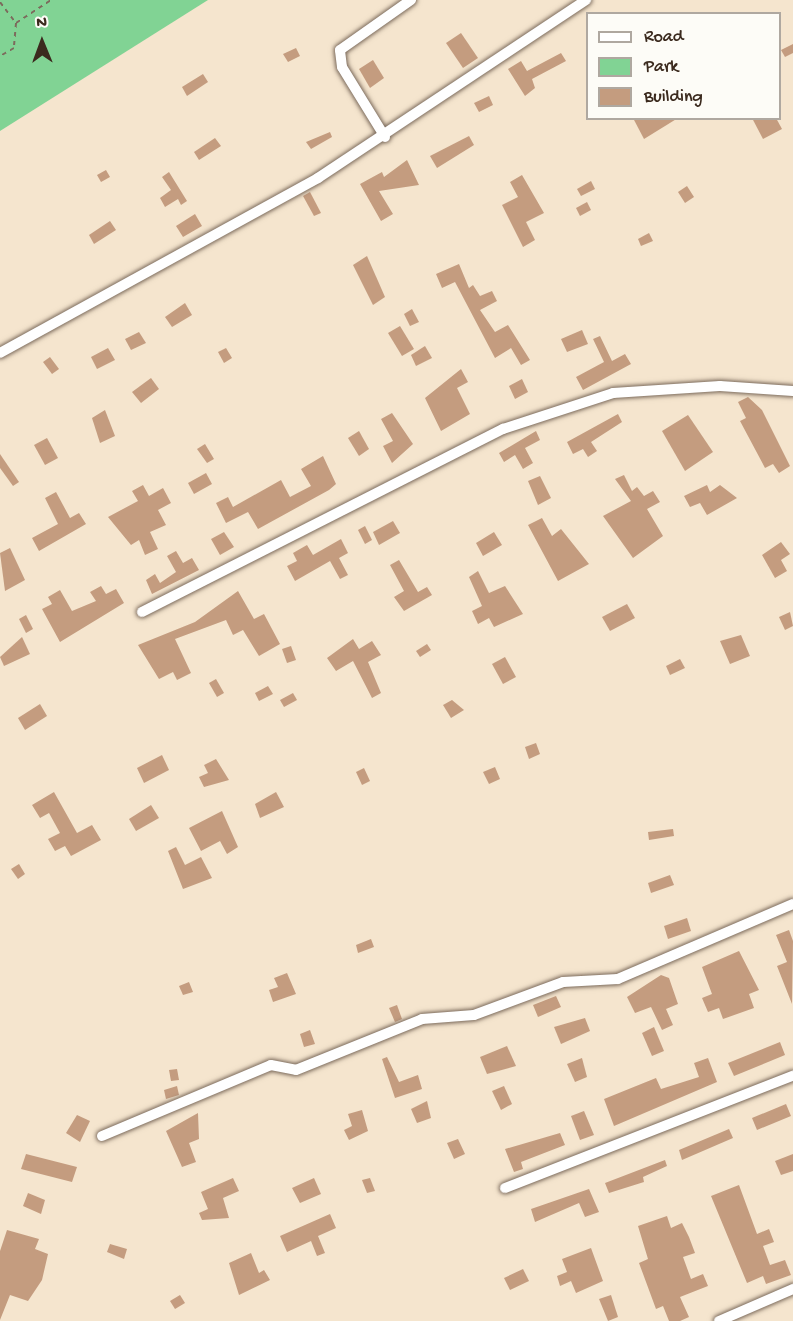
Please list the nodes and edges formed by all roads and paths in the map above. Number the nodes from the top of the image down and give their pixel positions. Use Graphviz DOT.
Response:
graph roads {
  1 [pos="51,0"];
  2 [pos="411,0"];
  3 [pos="585,0"];
  4 [pos="0,2"];
  5 [pos="16,23"];
  6 [pos="0,56"];
  7 [pos="385,136"];
  8 [pos="0,353"];
  9 [pos="793,391"];
  10 [pos="142,612"];
  11 [pos="793,904"];
  12 [pos="793,1076"];
  13 [pos="102,1136"];
  14 [pos="505,1188"];
  15 [pos="793,1289"];
  16 [pos="719,1321"];
  1 -- 5 [label="path"];
  2 -- 7 [label="street"];
  3 -- 7 [label="street"];
  4 -- 5 [label="path"];
  5 -- 6 [label="path"];
  7 -- 8 [label="street"];
  9 -- 10 [label="street"];
  11 -- 13 [label="street"];
  12 -- 14 [label="street"];
  15 -- 16 [label="street"];
}
